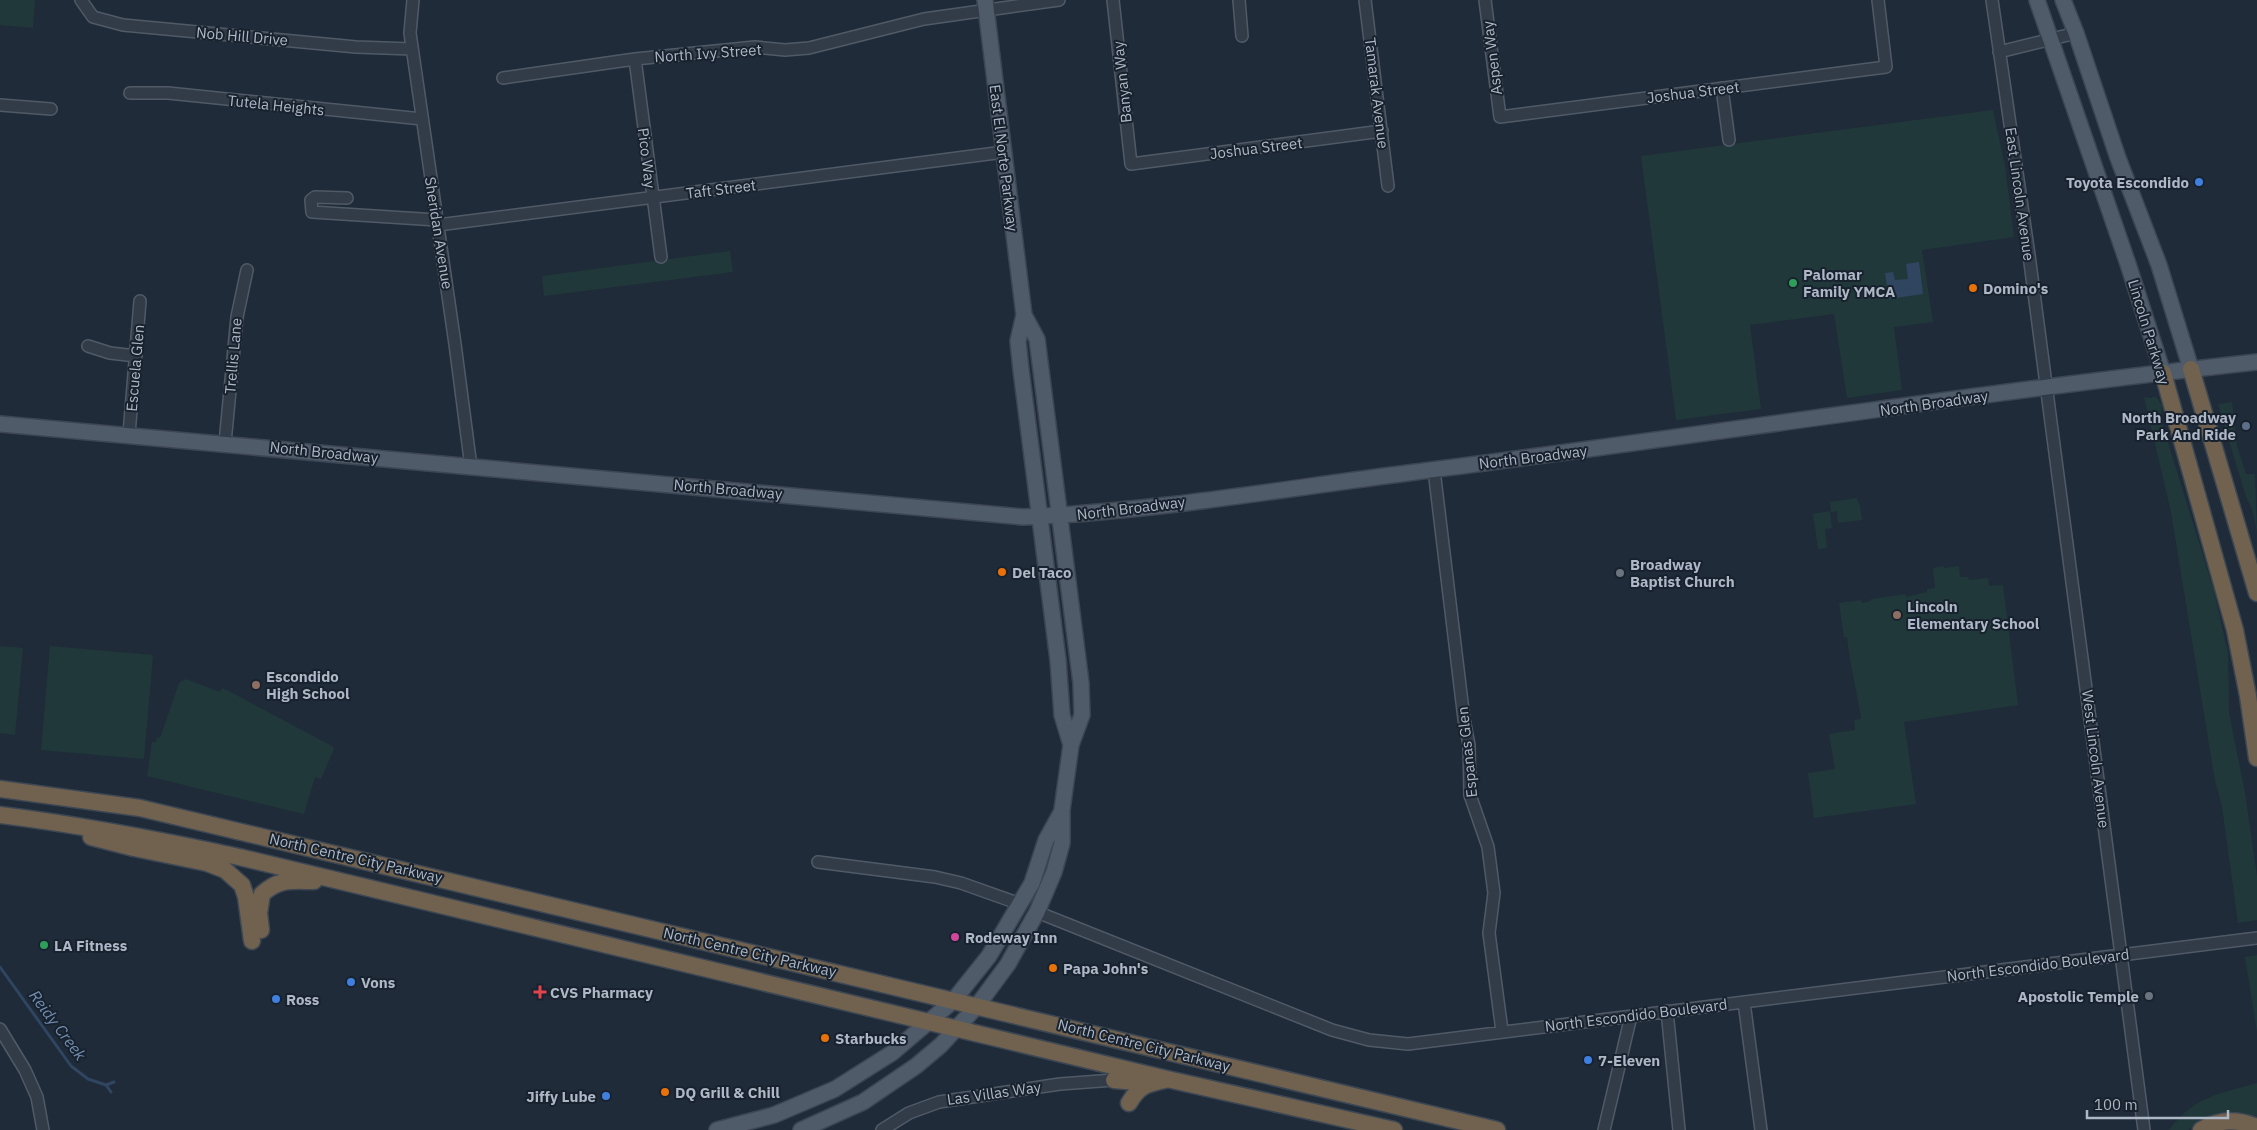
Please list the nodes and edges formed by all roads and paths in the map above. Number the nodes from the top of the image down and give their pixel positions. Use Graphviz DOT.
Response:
graph roads {
  1 [pos="81,0"];
  2 [pos="413,0"];
  3 [pos="1059,0"];
  4 [pos="1112,0"];
  5 [pos="1238,0"];
  6 [pos="1365,0"];
  7 [pos="1485,0"];
  8 [pos="1878,0"];
  9 [pos="1992,0"];
  10 [pos="2037,0"];
  11 [pos="2063,0"];
  12 [pos="985,5"];
  13 [pos="2076,33"];
  14 [pos="1242,36"];
  15 [pos="2050,39"];
  16 [pos="412,49"];
  17 [pos="1999,52"];
  18 [pos="635,59"];
  19 [pos="503,78"];
  20 [pos="1722,88"];
  21 [pos="130,93"];
  22 [pos="0,106"];
  23 [pos="51,109"];
  24 [pos="1500,117"];
  25 [pos="422,119"];
  26 [pos="1382,131"];
  27 [pos="1729,140"];
  28 [pos="1004,152"];
  29 [pos="1131,164"];
  30 [pos="1388,186"];
  31 [pos="652,197"];
  32 [pos="347,198"];
  33 [pos="437,222"];
  34 [pos="661,257"];
  35 [pos="247,270"];
  36 [pos="140,301"];
  37 [pos="1024,316"];
  38 [pos="88,346"];
  39 [pos="136,356"];
  40 [pos="2257,362"];
  41 [pos="2191,369"];
  42 [pos="2163,373"];
  43 [pos="2046,388"];
  44 [pos="0,424"];
  45 [pos="129,434"];
  46 [pos="225,443"];
  47 [pos="471,467"];
  48 [pos="1434,470"];
  49 [pos="1060,515"];
  50 [pos="1039,516"];
  51 [pos="2257,593"];
  52 [pos="1072,745"];
  53 [pos="2257,758"];
  54 [pos="0,789"];
  55 [pos="1062,810"];
  56 [pos="0,816"];
  57 [pos="57,822"];
  58 [pos="818,862"];
  59 [pos="341,881"];
  60 [pos="1020,904"];
  61 [pos="1037,912"];
  62 [pos="2257,938"];
  63 [pos="2122,954"];
  64 [pos="953,1001"];
  65 [pos="1744,1002"];
  66 [pos="977,1006"];
  67 [pos="1667,1011"];
  68 [pos="1630,1016"];
  69 [pos="930,1022"];
  70 [pos="0,1028"];
  71 [pos="957,1028"];
  72 [pos="1502,1032"];
  73 [pos="1167,1079"];
  74 [pos="1114,1080"];
  75 [pos="1149,1084"];
  76 [pos="1128,1103"];
  77 [pos="2257,1127"];
  78 [pos="809,1129"];
  79 [pos="43,1130"];
  80 [pos="717,1130"];
  81 [pos="882,1130"];
  82 [pos="1394,1130"];
  83 [pos="1496,1130"];
  84 [pos="1604,1130"];
  85 [pos="1680,1130"];
  86 [pos="1761,1130"];
  87 [pos="2144,1130"];
  88 [pos="2201,1130"];
  1 -- 16 [label="street, Nob Hill Drive"];
  2 -- 16 [label="street, Sheridan Avenue"];
  3 -- 12 [label="street, North Ivy Street"];
  4 -- 29 [label="street, Banyan Way"];
  5 -- 14 [label="street"];
  6 -- 26 [label="street, Tamarak Avenue"];
  7 -- 24 [label="street, Aspen Way"];
  8 -- 20 [label="street, Joshua Street"];
  9 -- 17 [label="street, East Lincoln Avenue"];
  10 -- 15 [label="main road, Lincoln Parkway"];
  11 -- 13 [label="main road, Lincoln Parkway"];
  12 -- 18 [label="street, North Ivy Street"];
  12 -- 28 [label="main road, East El Norte Parkway"];
  13 -- 15 [label="street"];
  13 -- 41 [label="main road, Lincoln Parkway"];
  15 -- 17 [label="street"];
  15 -- 42 [label="main road, Lincoln Parkway"];
  16 -- 25 [label="street, Sheridan Avenue"];
  17 -- 43 [label="street, East Lincoln Avenue"];
  18 -- 19 [label="street, North Ivy Street"];
  18 -- 31 [label="street, Pico Way"];
  20 -- 24 [label="street, Joshua Street"];
  20 -- 27 [label="street"];
  21 -- 25 [label="street, Tutela Heights"];
  22 -- 23 [label="street"];
  25 -- 33 [label="street, Sheridan Avenue"];
  26 -- 29 [label="street, Joshua Street"];
  26 -- 30 [label="street, Tamarak Avenue"];
  28 -- 31 [label="street, Taft Street"];
  28 -- 37 [label="main road, East El Norte Parkway"];
  31 -- 33 [label="street, Taft Street"];
  31 -- 34 [label="street, Pico Way"];
  32 -- 33 [label="street, Taft Street"];
  33 -- 47 [label="street, Sheridan Avenue"];
  35 -- 46 [label="street, Trellis Lane"];
  36 -- 39 [label="street, Escuela Glen"];
  37 -- 49 [label="main road, East El Norte Parkway"];
  37 -- 50 [label="main road, East El Norte Parkway"];
  38 -- 39 [label="street"];
  39 -- 45 [label="street, Escuela Glen"];
  40 -- 41 [label="main road, North Broadway"];
  41 -- 42 [label="main road, North Broadway"];
  41 -- 51 [label="highway, Lincoln Parkway"];
  42 -- 43 [label="main road, North Broadway"];
  42 -- 53 [label="highway, Lincoln Parkway"];
  43 -- 48 [label="main road, North Broadway"];
  43 -- 63 [label="street, West Lincoln Avenue"];
  44 -- 45 [label="main road, North Broadway"];
  45 -- 46 [label="main road, North Broadway"];
  46 -- 47 [label="main road, North Broadway"];
  47 -- 50 [label="main road, North Broadway"];
  48 -- 49 [label="main road, North Broadway"];
  48 -- 72 [label="street, Espanas Glen"];
  49 -- 50 [label="main road, North Broadway"];
  49 -- 52 [label="main road, East El Norte Parkway"];
  50 -- 52 [label="main road, East El Norte Parkway"];
  52 -- 55 [label="main road, East El Norte Parkway"];
  54 -- 64 [label="highway, North Centre City Parkway"];
  55 -- 60 [label="main road"];
  55 -- 61 [label="main road"];
  56 -- 57 [label="highway, North Centre City Parkway"];
  57 -- 59 [label="highway, North Centre City Parkway"];
  57 -- 59 [label="highway"];
  58 -- 60 [label="street"];
  59 -- 69 [label="highway, North Centre City Parkway"];
  60 -- 64 [label="main road"];
  61 -- 66 [label="main road"];
  61 -- 72 [label="street, North Escondido Boulevard"];
  62 -- 63 [label="street, North Escondido Boulevard"];
  63 -- 65 [label="street, North Escondido Boulevard"];
  63 -- 87 [label="street, West Lincoln Avenue"];
  64 -- 66 [label="highway, North Centre City Parkway"];
  64 -- 69 [label="main road"];
  65 -- 67 [label="street, North Escondido Boulevard"];
  65 -- 86 [label="street"];
  66 -- 71 [label="main road"];
  66 -- 83 [label="highway, North Centre City Parkway"];
  67 -- 68 [label="street, North Escondido Boulevard"];
  67 -- 85 [label="street"];
  68 -- 72 [label="street, North Escondido Boulevard"];
  68 -- 84 [label="street"];
  69 -- 71 [label="highway, North Centre City Parkway"];
  69 -- 80 [label="main road"];
  70 -- 79 [label="street"];
  71 -- 73 [label="highway, North Centre City Parkway"];
  71 -- 78 [label="main road"];
  73 -- 75 [label="highway"];
  73 -- 82 [label="highway, North Centre City Parkway"];
  74 -- 75 [label="highway"];
  74 -- 81 [label="street, Las Villas Way"];
  75 -- 76 [label="highway"];
  77 -- 88 [label="highway"];
}
